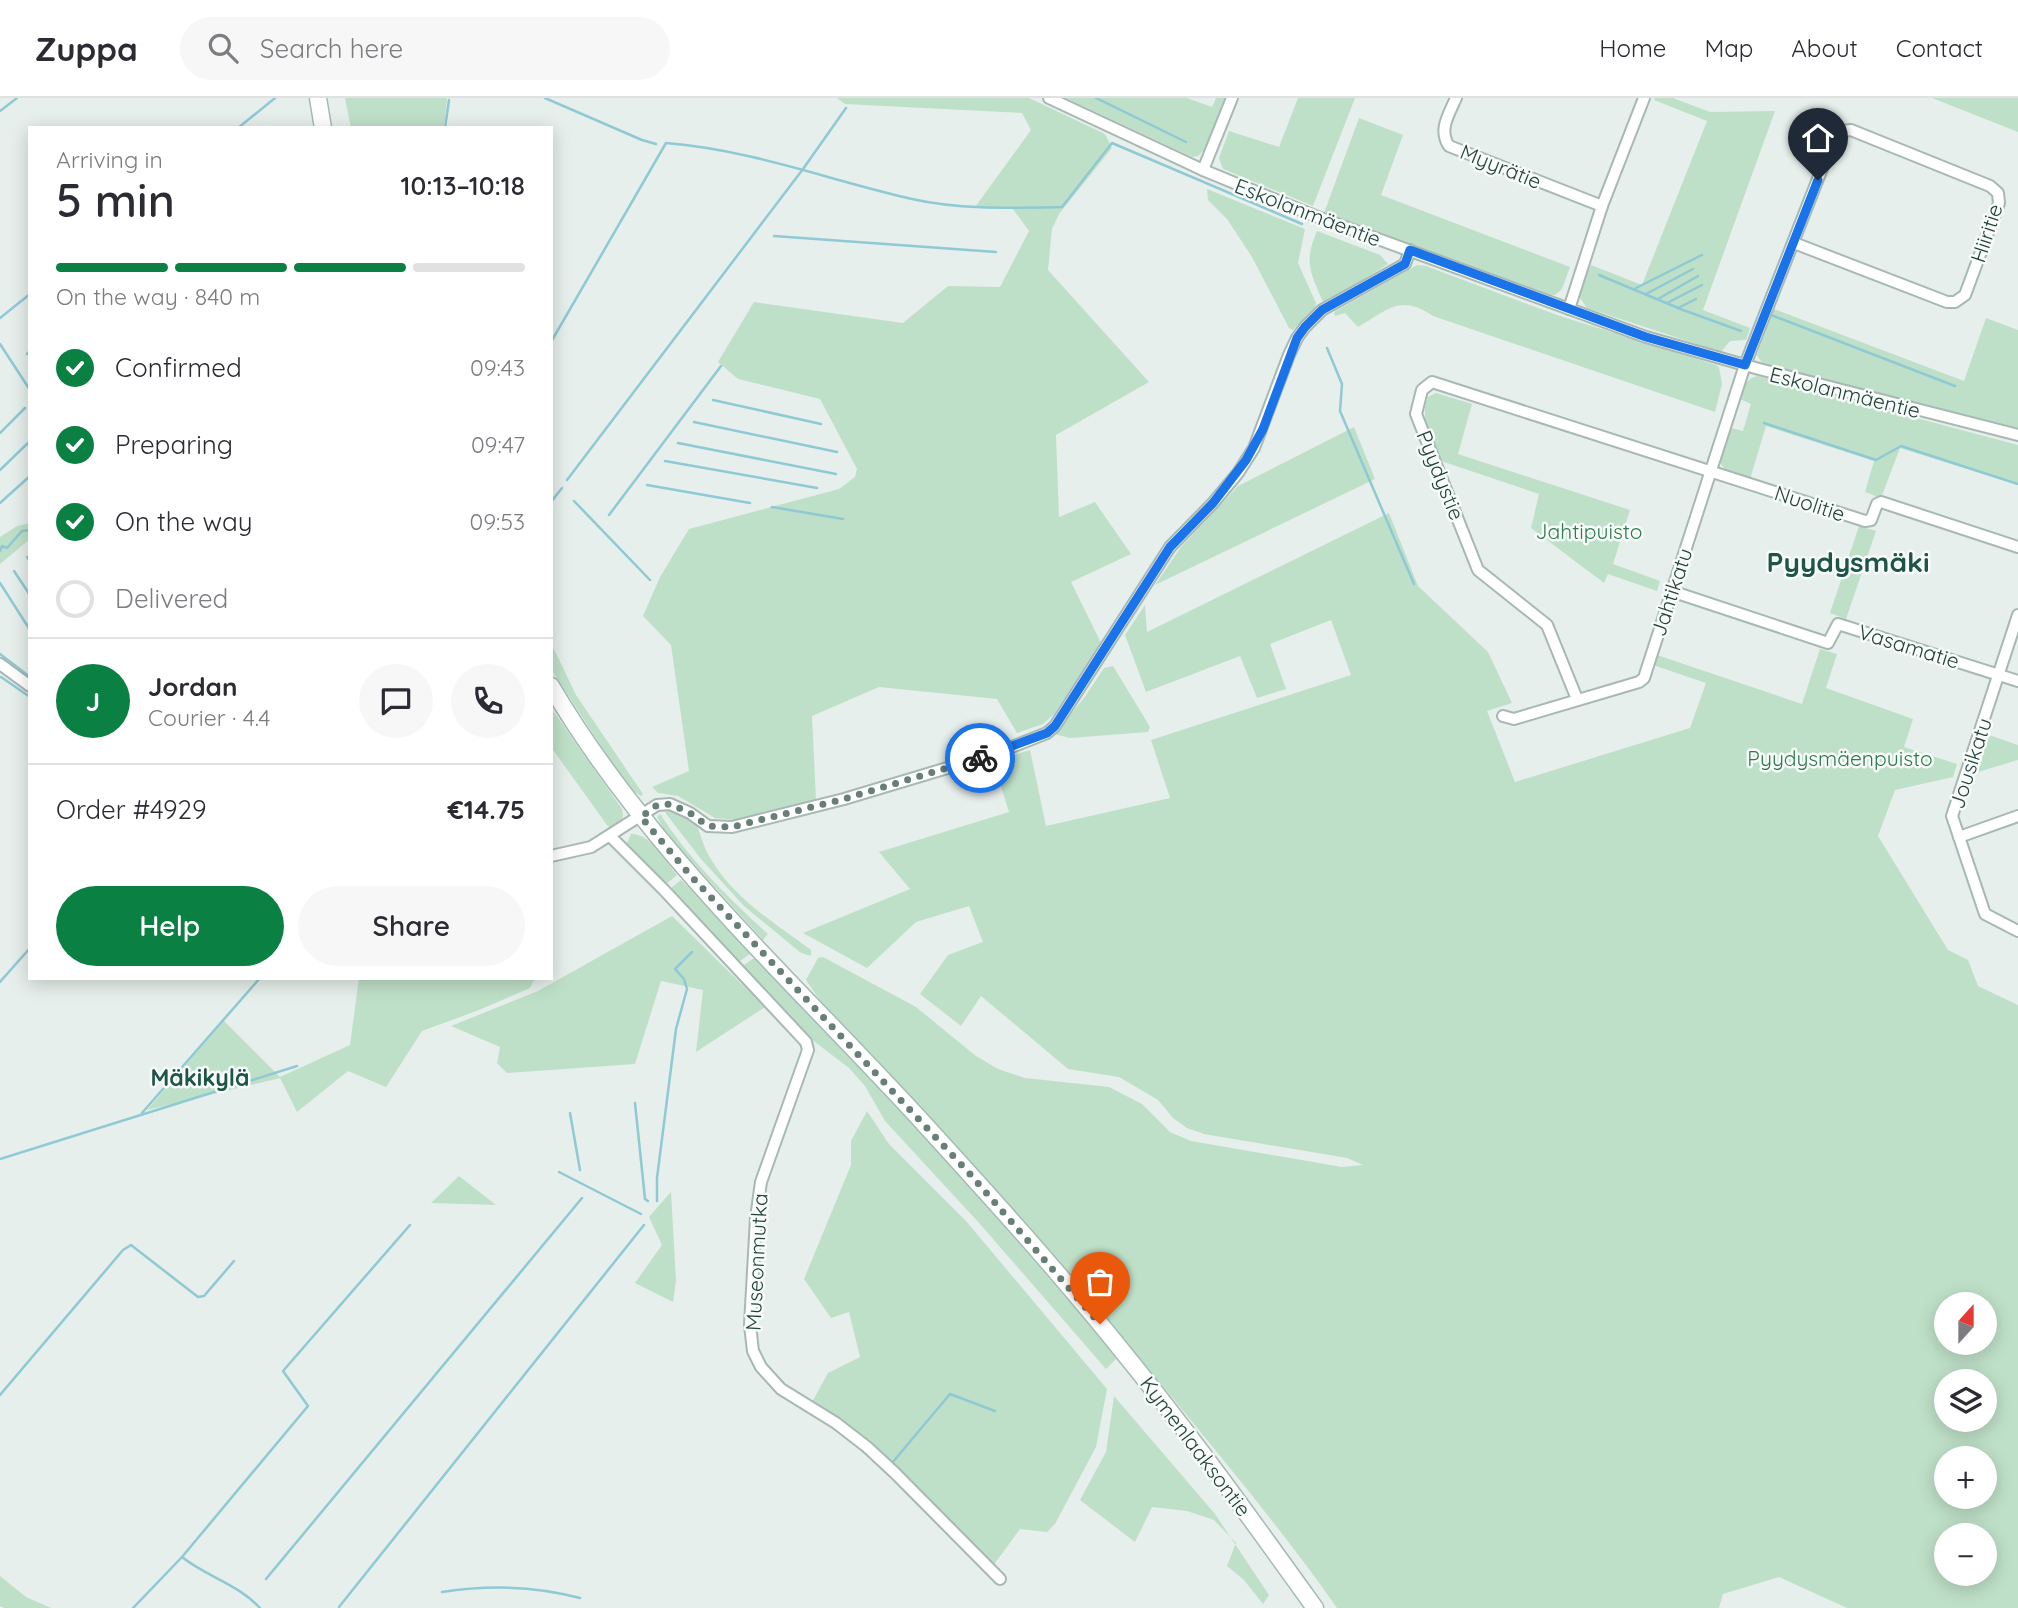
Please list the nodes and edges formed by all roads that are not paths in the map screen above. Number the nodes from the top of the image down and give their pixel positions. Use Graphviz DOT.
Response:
graph roads {
  1 [pos="318,98"];
  2 [pos="1049,98"];
  3 [pos="1232,98"];
  4 [pos="1456,98"];
  5 [pos="1644,98"];
  6 [pos="323,126"];
  7 [pos="1203,170"];
  8 [pos="1602,206"];
  9 [pos="1794,243"];
  10 [pos="1410,250"];
  11 [pos="1569,309"];
  12 [pos="1745,365"];
  13 [pos="2018,435"];
  14 [pos="1710,472"];
  15 [pos="2018,547"];
  16 [pos="1671,592"];
  17 [pos="2018,615"];
  18 [pos="0,664"];
  19 [pos="1999,674"];
  20 [pos="2018,681"];
  21 [pos="28,685"];
  22 [pos="553,688"];
  23 [pos="1577,699"];
  24 [pos="1503,716"];
  25 [pos="2018,816"];
  26 [pos="641,817"];
  27 [pos="610,836"];
  28 [pos="1959,836"];
  29 [pos="553,856"];
  30 [pos="2018,931"];
  31 [pos="1000,1579"];
  32 [pos="1315,1608"];
  1 -- 6 [label="main road"];
  2 -- 7 [label="street, Eskolanmäentie"];
  3 -- 7 [label="street"];
  4 -- 8 [label="street, Myyrätie"];
  5 -- 8 [label="street"];
  7 -- 10 [label="street, Eskolanmäentie"];
  8 -- 11 [label="street"];
  9 -- 9 [label="street, Hiiritie"];
  9 -- 12 [label="street, Hiiritie"];
  10 -- 11 [label="street, Eskolanmäentie"];
  10 -- 26 [label="street"];
  11 -- 12 [label="street, Eskolanmäentie"];
  12 -- 13 [label="street, Eskolanmäentie"];
  12 -- 14 [label="street, Jahtikatu"];
  14 -- 15 [label="street, Nuolitie"];
  14 -- 16 [label="street, Jahtikatu"];
  14 -- 23 [label="street, Pyydystie"];
  16 -- 19 [label="street, Vasamatie"];
  16 -- 23 [label="street, Jahtikatu"];
  17 -- 19 [label="street, Jousikatu"];
  18 -- 21 [label="street"];
  19 -- 20 [label="street"];
  19 -- 28 [label="street, Jousikatu"];
  22 -- 26 [label="main road, Kymenlaaksontie"];
  23 -- 24 [label="street, Jahtikatu"];
  25 -- 28 [label="street"];
  26 -- 27 [label="street"];
  26 -- 32 [label="main road, Kymenlaaksontie"];
  27 -- 29 [label="street"];
  27 -- 31 [label="street, Museonmutka"];
  28 -- 30 [label="street, Jousikatu"];
}
